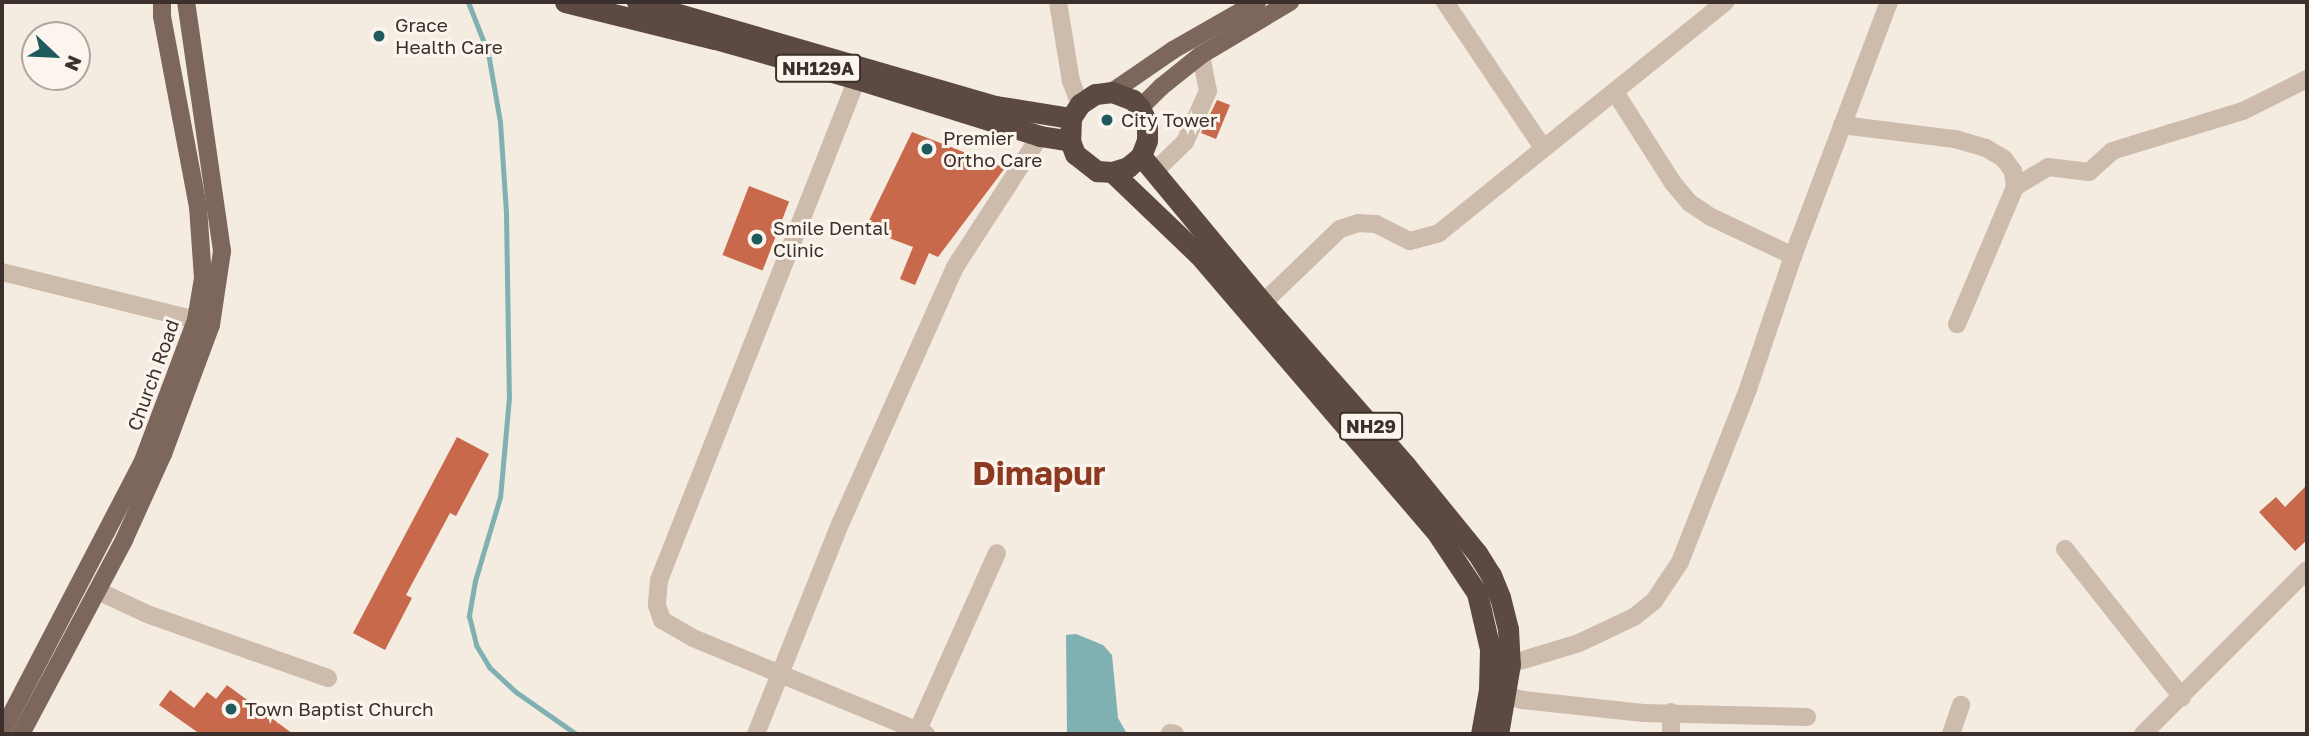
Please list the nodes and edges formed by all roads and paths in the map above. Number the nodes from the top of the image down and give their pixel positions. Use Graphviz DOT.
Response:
graph roads {
  1 [pos="162,2"];
  2 [pos="186,2"];
  3 [pos="565,2"];
  4 [pos="637,2"];
  5 [pos="1058,2"];
  6 [pos="1256,2"];
  7 [pos="1290,2"];
  8 [pos="1445,2"];
  9 [pos="1725,2"];
  10 [pos="1889,2"];
  11 [pos="1201,55"];
  12 [pos="858,79"];
  13 [pos="2307,79"];
  14 [pos="1112,92"];
  15 [pos="1615,92"];
  16 [pos="1140,108"];
  17 [pos="1076,111"];
  18 [pos="1842,125"];
  19 [pos="1040,136"];
  20 [pos="1070,141"];
  21 [pos="1543,148"];
  22 [pos="1147,164"];
  23 [pos="1112,172"];
  24 [pos="2015,187"];
  25 [pos="1793,256"];
  26 [pos="2,272"];
  27 [pos="1263,303"];
  28 [pos="196,320"];
  29 [pos="1957,324"];
  30 [pos="2065,549"];
  31 [pos="997,553"];
  32 [pos="2307,570"];
  33 [pos="98,591"];
  34 [pos="1510,664"];
  35 [pos="782,674"];
  36 [pos="328,678"];
  37 [pos="1505,695"];
  38 [pos="2182,697"];
  39 [pos="1961,705"];
  40 [pos="1671,712"];
  41 [pos="1807,717"];
  42 [pos="2,732"];
  43 [pos="920,733"];
  44 [pos="1170,733"];
  45 [pos="21,734"];
  46 [pos="756,734"];
  47 [pos="1175,734"];
  48 [pos="1481,734"];
  49 [pos="1498,734"];
  50 [pos="1671,734"];
  51 [pos="1951,734"];
  52 [pos="2143,734"];
  1 -- 28 [label="main road, Church Road"];
  2 -- 33 [label="main road"];
  3 -- 12 [label="highway, NH129A"];
  4 -- 17 [label="highway, NH129A"];
  5 -- 17 [label="street"];
  6 -- 14 [label="main road"];
  7 -- 11 [label="main road"];
  8 -- 21 [label="street"];
  9 -- 15 [label="street"];
  10 -- 18 [label="street"];
  11 -- 16 [label="main road"];
  11 -- 22 [label="street"];
  12 -- 19 [label="highway, NH129A"];
  12 -- 35 [label="street"];
  13 -- 24 [label="street"];
  14 -- 16 [label="highway"];
  14 -- 17 [label="highway"];
  15 -- 21 [label="street"];
  15 -- 25 [label="street"];
  16 -- 22 [label="highway"];
  17 -- 20 [label="highway"];
  18 -- 24 [label="street"];
  18 -- 25 [label="street"];
  19 -- 20 [label="highway, NH129A"];
  19 -- 35 [label="street"];
  20 -- 23 [label="highway, NH29"];
  21 -- 27 [label="street"];
  22 -- 23 [label="highway"];
  22 -- 27 [label="highway, NH29"];
  23 -- 48 [label="highway, NH29"];
  24 -- 29 [label="street"];
  25 -- 34 [label="street"];
  26 -- 28 [label="street"];
  27 -- 34 [label="highway, NH29"];
  28 -- 42 [label="main road, Church Road"];
  30 -- 38 [label="street"];
  31 -- 43 [label="street"];
  32 -- 38 [label="street"];
  33 -- 36 [label="street"];
  33 -- 45 [label="main road"];
  34 -- 37 [label="highway, NH29"];
  35 -- 43 [label="street"];
  35 -- 46 [label="street"];
  37 -- 40 [label="street"];
  37 -- 49 [label="highway, NH29"];
  38 -- 52 [label="street"];
  39 -- 51 [label="street"];
  40 -- 41 [label="street"];
  40 -- 50 [label="street"];
  44 -- 47 [label="street"];
}
